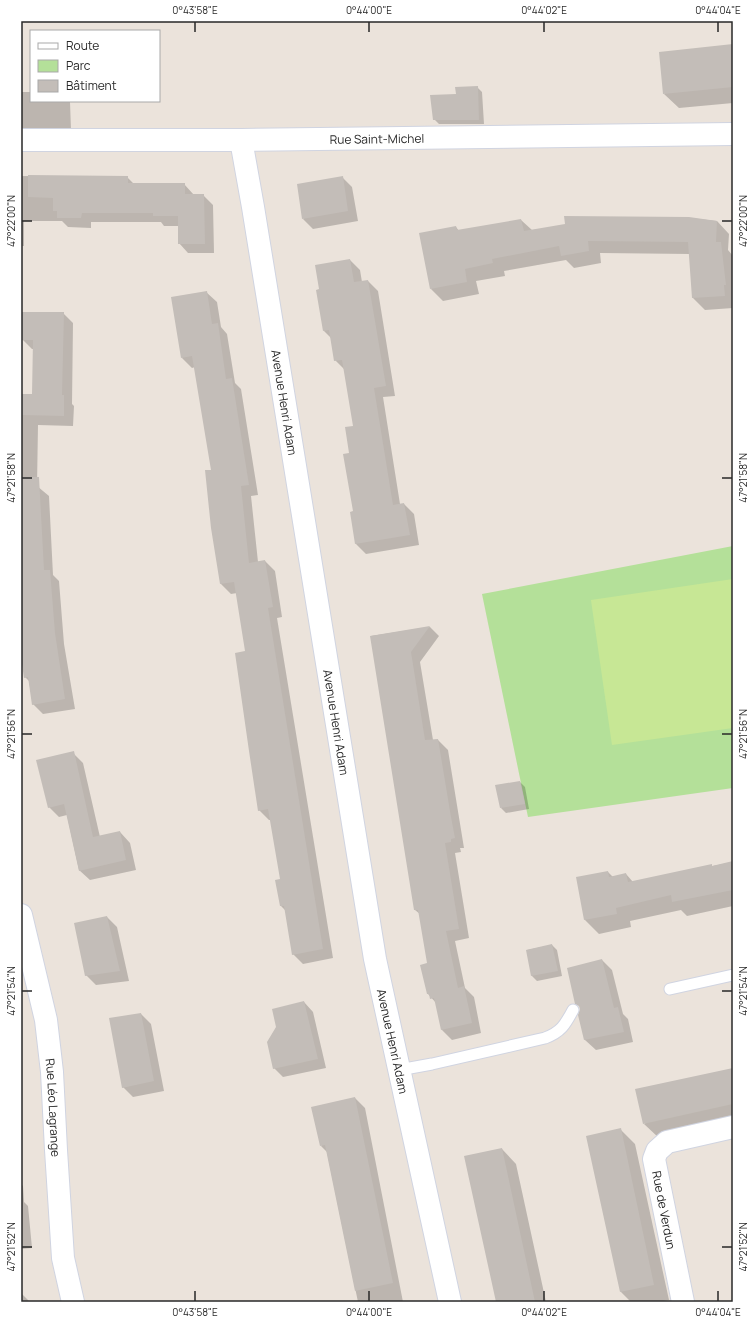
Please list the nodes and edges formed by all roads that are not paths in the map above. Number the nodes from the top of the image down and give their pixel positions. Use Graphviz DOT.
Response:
graph roads {
  1 [pos="733,134"];
  2 [pos="21,140"];
  3 [pos="241,140"];
  4 [pos="21,915"];
  5 [pos="733,975"];
  6 [pos="670,989"];
  7 [pos="573,1010"];
  8 [pos="399,1070"];
  9 [pos="733,1127"];
  10 [pos="73,1302"];
  11 [pos="450,1302"];
  12 [pos="683,1302"];
  1 -- 3 [label="street, Rue Saint-Michel"];
  2 -- 3 [label="street, Rue Saint-Michel"];
  3 -- 8 [label="street, Avenue Henri Adam"];
  4 -- 10 [label="street, Rue Léo Lagrange"];
  5 -- 6 [label="lane"];
  7 -- 8 [label="lane"];
  8 -- 11 [label="street, Avenue Henri Adam"];
  9 -- 12 [label="street, Rue de Verdun"];
}
